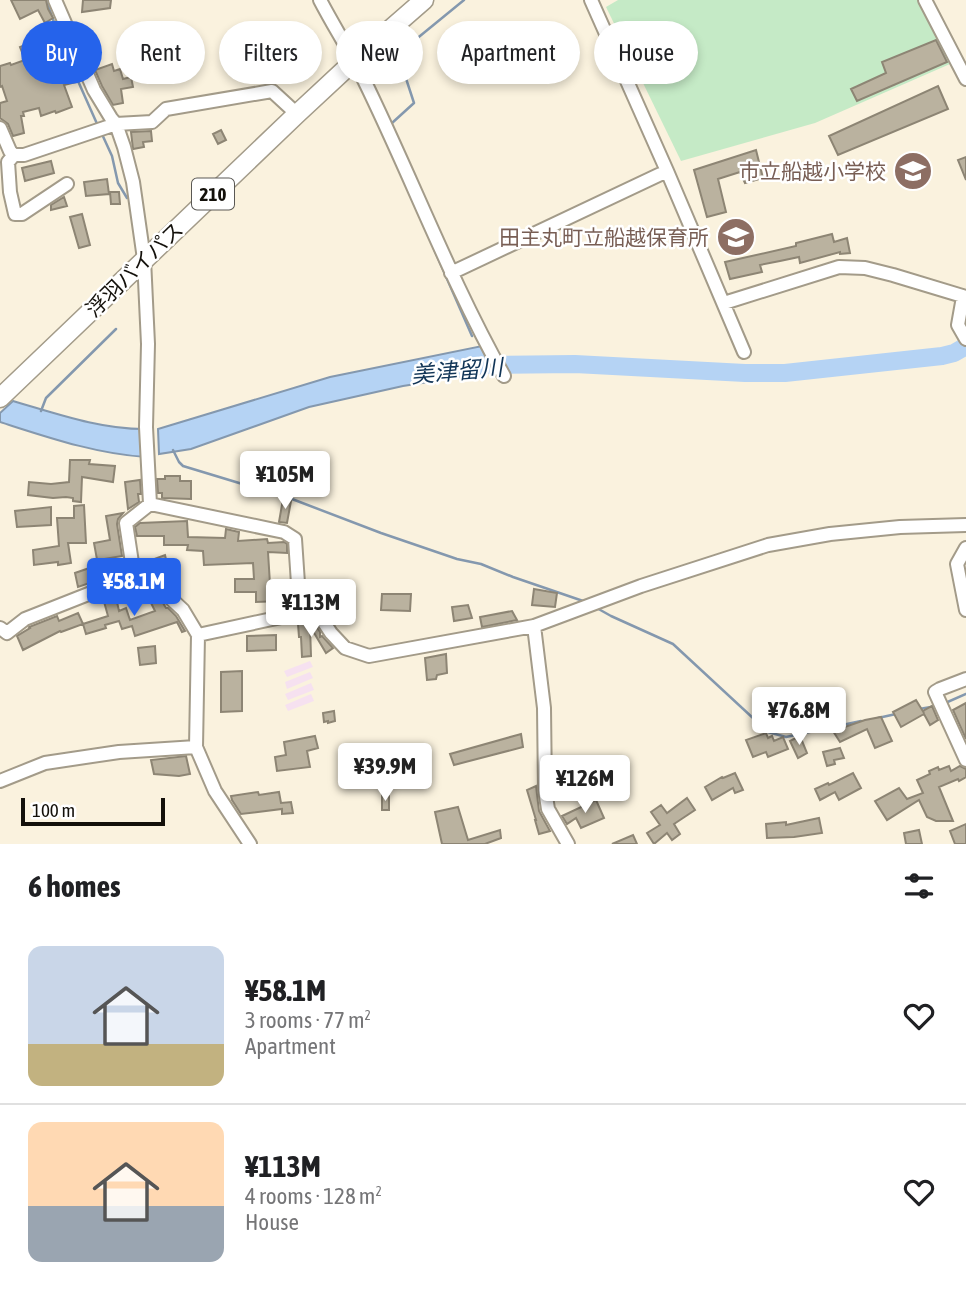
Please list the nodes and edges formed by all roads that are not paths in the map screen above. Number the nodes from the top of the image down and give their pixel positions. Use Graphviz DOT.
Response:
graph roads {
  1 [pos="55,0"];
  2 [pos="320,0"];
  3 [pos="424,0"];
  4 [pos="591,0"];
  5 [pos="925,0"];
  6 [pos="400,21"];
  7 [pos="336,29"];
  8 [pos="336,78"];
  9 [pos="966,79"];
  10 [pos="366,84"];
  11 [pos="297,114"];
  12 [pos="116,124"];
  13 [pos="0,128"];
  14 [pos="14,155"];
  15 [pos="667,171"];
  16 [pos="66,184"];
  17 [pos="144,259"];
  18 [pos="451,272"];
  19 [pos="964,297"];
  20 [pos="723,303"];
  21 [pos="966,339"];
  22 [pos="744,352"];
  23 [pos="504,376"];
  24 [pos="3,395"];
  25 [pos="150,504"];
  26 [pos="966,525"];
  27 [pos="966,548"];
  28 [pos="134,576"];
  29 [pos="966,610"];
  30 [pos="300,613"];
  31 [pos="534,626"];
  32 [pos="0,628"];
  33 [pos="198,635"];
  34 [pos="966,679"];
  35 [pos="196,747"];
  36 [pos="966,760"];
  37 [pos="0,781"];
  38 [pos="250,844"];
  39 [pos="568,844"];
  1 -- 12 [label="street"];
  2 -- 7 [label="street"];
  3 -- 6 [label="highway, 浮羽バイパス / 210"];
  4 -- 15 [label="street"];
  5 -- 9 [label="street"];
  8 -- 11 [label="highway, 浮羽バイパス / 210"];
  10 -- 18 [label="street"];
  11 -- 12 [label="street"];
  11 -- 17 [label="highway, 浮羽バイパス / 210"];
  12 -- 14 [label="street"];
  12 -- 17 [label="street"];
  13 -- 14 [label="street"];
  14 -- 16 [label="street"];
  15 -- 18 [label="street"];
  15 -- 20 [label="street"];
  17 -- 24 [label="highway, 浮羽バイパス / 210"];
  17 -- 25 [label="street"];
  18 -- 23 [label="street"];
  19 -- 20 [label="street"];
  19 -- 21 [label="street"];
  20 -- 22 [label="street"];
  25 -- 28 [label="street"];
  25 -- 30 [label="street"];
  26 -- 31 [label="street"];
  27 -- 29 [label="street"];
  28 -- 32 [label="street"];
  28 -- 33 [label="street"];
  30 -- 31 [label="street"];
  30 -- 33 [label="street"];
  31 -- 39 [label="street"];
  33 -- 35 [label="street"];
  34 -- 36 [label="street"];
  35 -- 37 [label="street"];
  35 -- 38 [label="street"];
}
